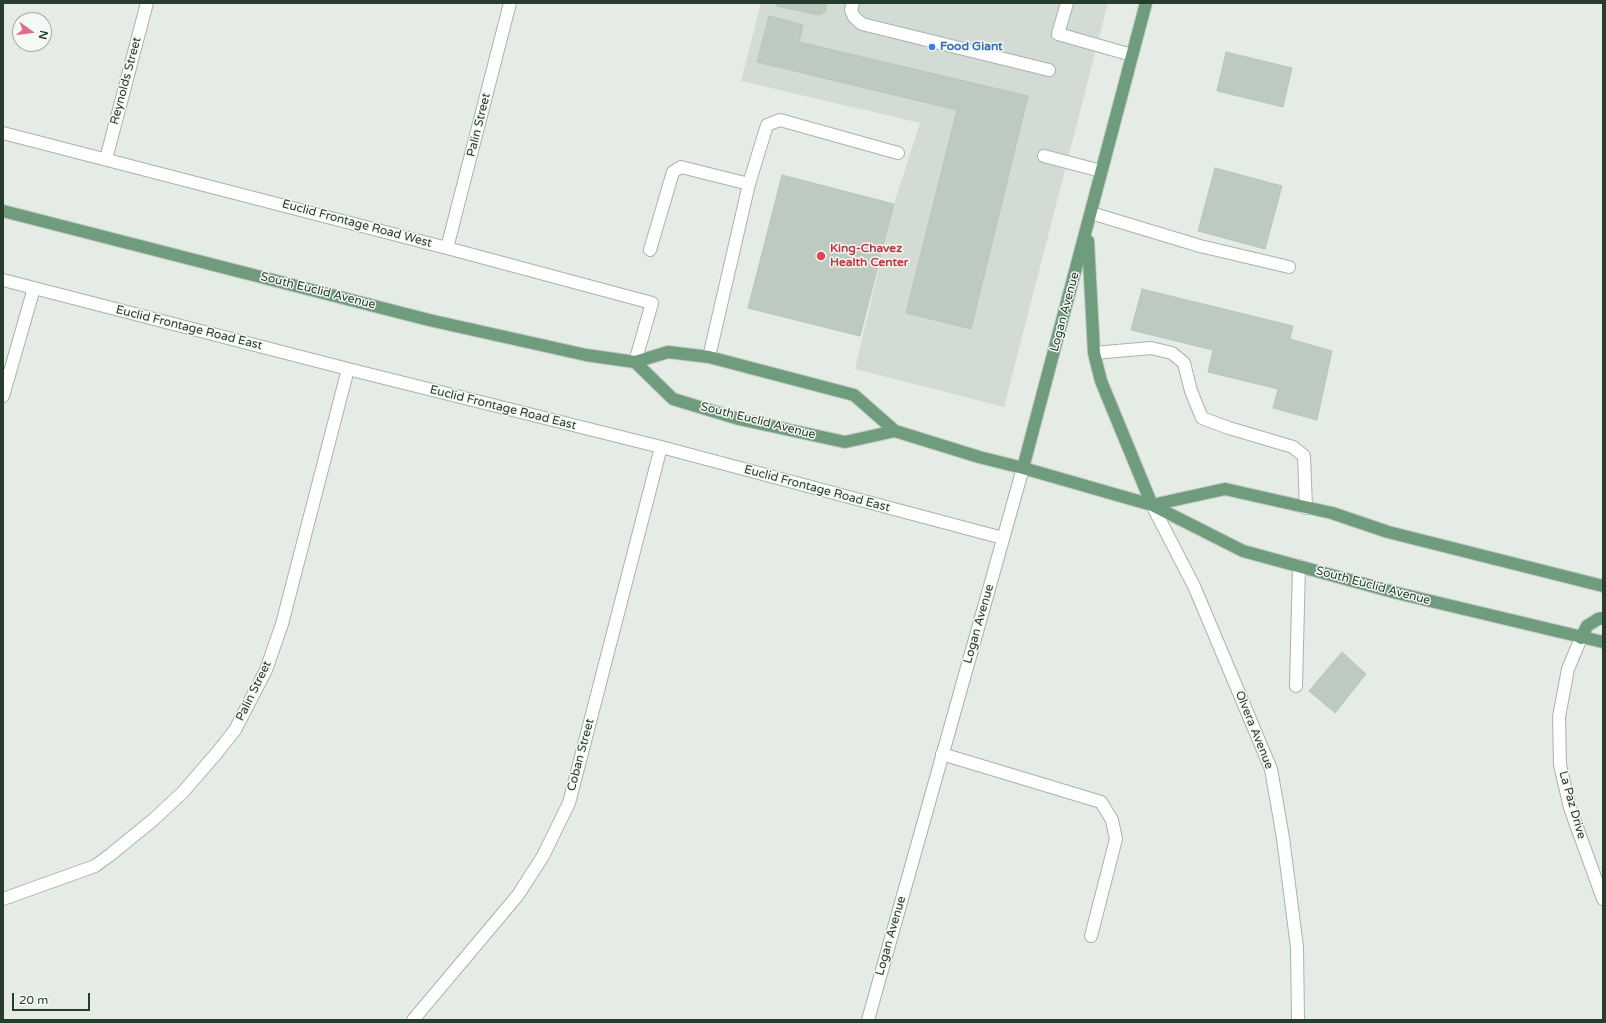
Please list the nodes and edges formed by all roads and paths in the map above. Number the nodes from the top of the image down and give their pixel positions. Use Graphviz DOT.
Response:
graph roads {
  1 [pos="147,3"];
  2 [pos="510,3"];
  3 [pos="853,3"];
  4 [pos="1066,3"];
  5 [pos="1146,3"];
  6 [pos="1132,55"];
  7 [pos="1048,70"];
  8 [pos="3,133"];
  9 [pos="898,154"];
  10 [pos="1044,156"];
  11 [pos="106,159"];
  12 [pos="1101,172"];
  13 [pos="749,184"];
  14 [pos="3,211"];
  15 [pos="1091,213"];
  16 [pos="1087,228"];
  17 [pos="447,248"];
  18 [pos="650,250"];
  19 [pos="1289,267"];
  20 [pos="3,280"];
  21 [pos="34,288"];
  22 [pos="1094,353"];
  23 [pos="709,358"];
  24 [pos="635,362"];
  25 [pos="348,369"];
  26 [pos="3,396"];
  27 [pos="895,431"];
  28 [pos="661,448"];
  29 [pos="1023,468"];
  30 [pos="1152,505"];
  31 [pos="1306,508"];
  32 [pos="1003,538"];
  33 [pos="1299,566"];
  34 [pos="1603,585"];
  35 [pos="1603,618"];
  36 [pos="1581,638"];
  37 [pos="1603,642"];
  38 [pos="1296,686"];
  39 [pos="942,754"];
  40 [pos="3,899"];
  41 [pos="1603,899"];
  42 [pos="1091,936"];
  43 [pos="412,1020"];
  44 [pos="868,1020"];
  45 [pos="1298,1020"];
  1 -- 11 [label="street, Reynolds Street"];
  2 -- 17 [label="street, Palin Street"];
  3 -- 7 [label="street"];
  4 -- 6 [label="street"];
  5 -- 6 [label="main road, Logan Avenue"];
  6 -- 12 [label="main road, Logan Avenue"];
  8 -- 11 [label="street, Euclid Frontage Road West"];
  9 -- 13 [label="street"];
  10 -- 12 [label="street"];
  11 -- 17 [label="street, Euclid Frontage Road West"];
  12 -- 15 [label="main road, Logan Avenue"];
  13 -- 18 [label="street"];
  13 -- 23 [label="street"];
  14 -- 24 [label="main road, South Euclid Avenue"];
  15 -- 16 [label="main road, Logan Avenue"];
  15 -- 19 [label="street"];
  16 -- 22 [label="main road, Logan Avenue"];
  16 -- 29 [label="main road, Logan Avenue"];
  17 -- 24 [label="street, Euclid Frontage Road West"];
  20 -- 21 [label="street, Euclid Frontage Road East"];
  21 -- 25 [label="street, Euclid Frontage Road East"];
  21 -- 26 [label="street"];
  22 -- 30 [label="main road, Logan Avenue"];
  22 -- 31 [label="street"];
  23 -- 24 [label="main road, South Euclid Avenue"];
  23 -- 27 [label="main road, South Euclid Avenue"];
  24 -- 27 [label="main road, South Euclid Avenue"];
  25 -- 28 [label="street, Euclid Frontage Road East"];
  25 -- 40 [label="street, Palin Street"];
  27 -- 29 [label="main road, South Euclid Avenue"];
  28 -- 32 [label="street, Euclid Frontage Road East"];
  28 -- 43 [label="street, Coban Street"];
  29 -- 30 [label="main road, South Euclid Avenue"];
  29 -- 32 [label="street, Logan Avenue"];
  30 -- 31 [label="main road, South Euclid Avenue"];
  30 -- 33 [label="main road, South Euclid Avenue"];
  30 -- 45 [label="street, Olvera Avenue"];
  31 -- 34 [label="main road, South Euclid Avenue"];
  32 -- 39 [label="street, Logan Avenue"];
  33 -- 36 [label="main road, South Euclid Avenue"];
  33 -- 38 [label="street"];
  35 -- 36 [label="main road"];
  36 -- 37 [label="main road, South Euclid Avenue"];
  36 -- 41 [label="street, La Paz Drive"];
  39 -- 42 [label="street"];
  39 -- 44 [label="street, Logan Avenue"];
}
